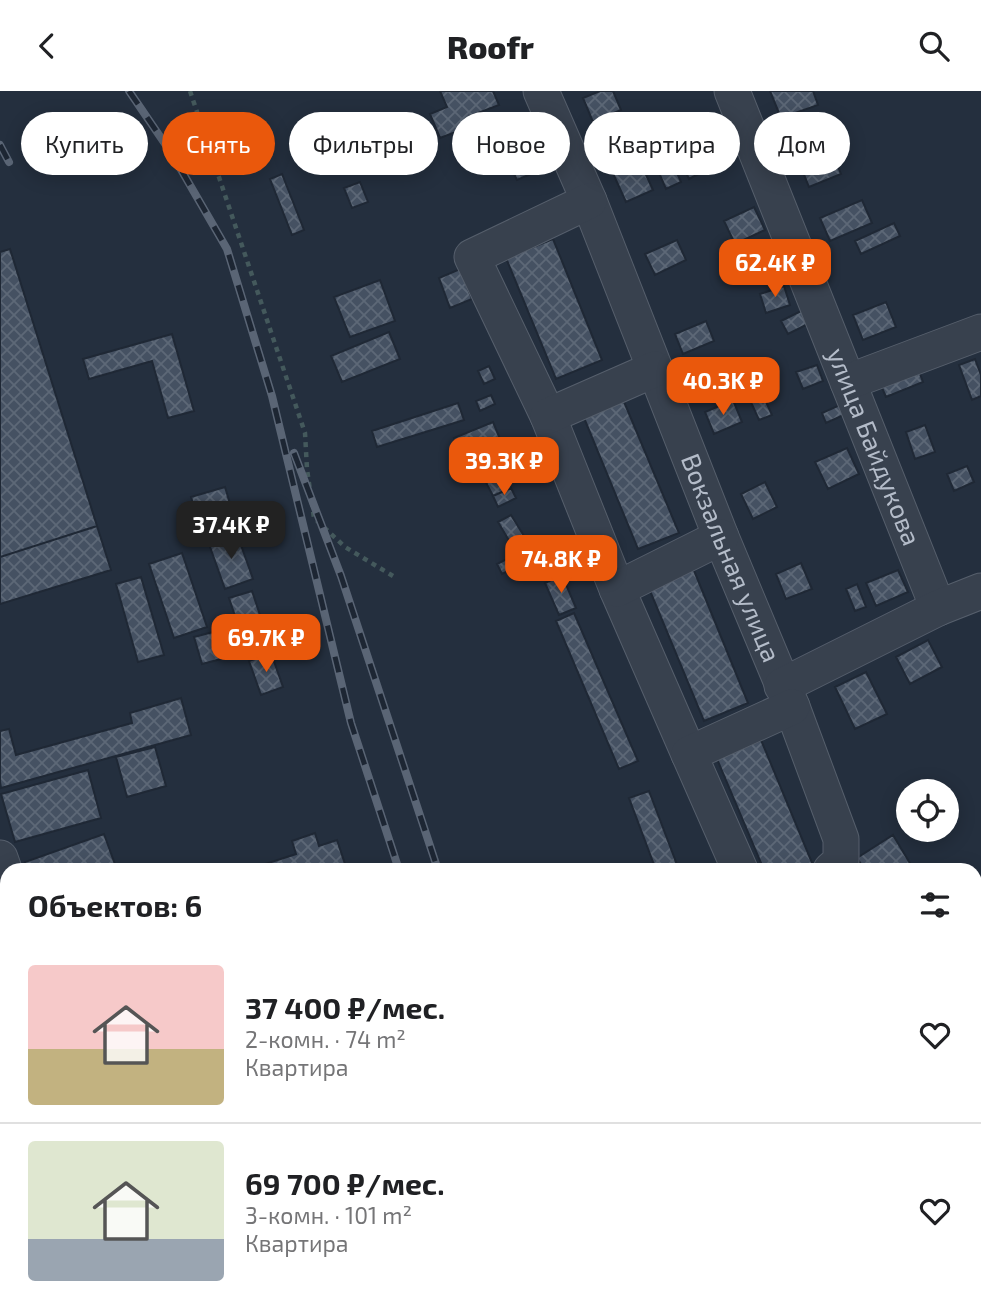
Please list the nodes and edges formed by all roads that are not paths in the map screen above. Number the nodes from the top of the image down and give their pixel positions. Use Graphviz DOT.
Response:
graph roads {
  1 [pos="541,91"];
  2 [pos="732,91"];
  3 [pos="589,201"];
  4 [pos="981,332"];
  5 [pos="655,369"];
  6 [pos="848,381"];
  7 [pos="548,416"];
  8 [pos="721,537"];
  9 [pos="617,589"];
  10 [pos="981,591"];
  11 [pos="938,608"];
  12 [pos="787,696"];
  13 [pos="689,754"];
  14 [pos="737,863"];
  15 [pos="839,863"];
  1 -- 3 [label="street, Вокзальная улица"];
  2 -- 6 [label="street, улица Байдукова"];
  3 -- 5 [label="street, Вокзальная улица"];
  3 -- 7 [label="street"];
  4 -- 6 [label="street"];
  5 -- 7 [label="street"];
  5 -- 8 [label="street, Вокзальная улица"];
  6 -- 11 [label="street, улица Байдукова"];
  7 -- 9 [label="street"];
  8 -- 9 [label="street"];
  8 -- 12 [label="street, Вокзальная улица"];
  9 -- 13 [label="street"];
  10 -- 11 [label="street"];
  11 -- 12 [label="street"];
  12 -- 13 [label="street"];
  12 -- 15 [label="street, Вокзальная улица"];
  13 -- 14 [label="street"];
}
